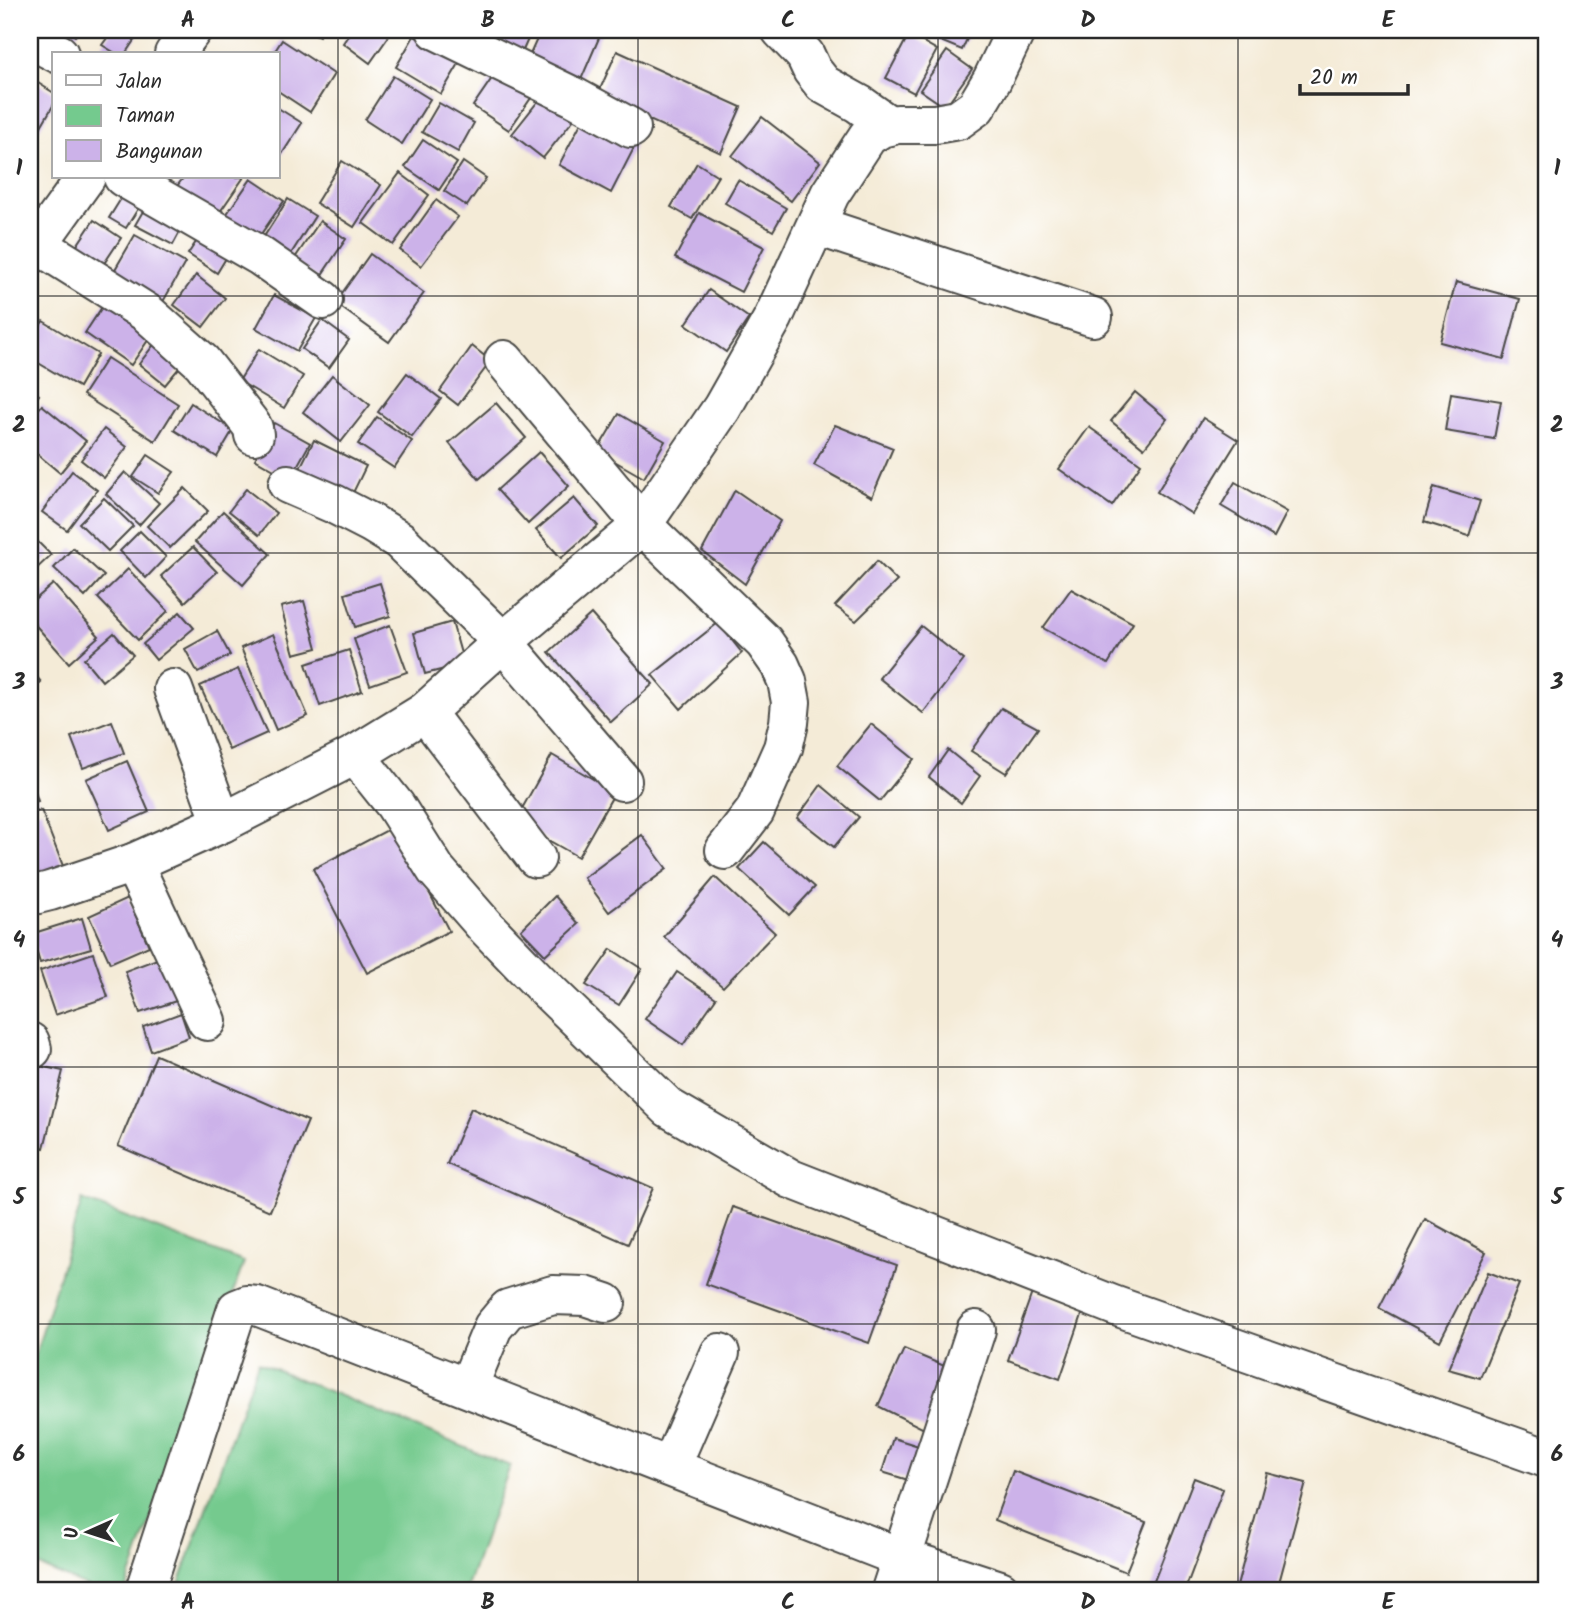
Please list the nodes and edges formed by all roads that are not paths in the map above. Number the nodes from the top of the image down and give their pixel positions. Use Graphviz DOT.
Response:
graph roads {
  1 [pos="192,30"];
  2 [pos="436,30"];
  3 [pos="781,30"];
  4 [pos="1016,30"];
  5 [pos="30,39"];
  6 [pos="55,52"];
  7 [pos="176,52"];
  8 [pos="890,125"];
  9 [pos="631,128"];
  10 [pos="85,178"];
  11 [pos="125,178"];
  12 [pos="817,226"];
  13 [pos="32,250"];
  14 [pos="323,300"];
  15 [pos="1093,317"];
  16 [pos="504,360"];
  17 [pos="254,435"];
  18 [pos="288,484"];
  19 [pos="642,525"];
  20 [pos="503,642"];
  21 [pos="173,689"];
  22 [pos="425,712"];
  23 [pos="355,755"];
  24 [pos="622,781"];
  25 [pos="222,823"];
  26 [pos="725,850"];
  27 [pos="536,858"];
  28 [pos="133,863"];
  29 [pos="30,895"];
  30 [pos="207,1021"];
  31 [pos="606,1303"];
  32 [pos="976,1330"];
  33 [pos="720,1353"];
  34 [pos="468,1387"];
  35 [pos="1546,1458"];
  36 [pos="671,1466"];
  37 [pos="897,1574"];
  38 [pos="145,1590"];
  39 [pos="1000,1590"];
  1 -- 7 [label="street"];
  2 -- 9 [label="street"];
  3 -- 8 [label="street"];
  4 -- 8 [label="street"];
  5 -- 6 [label="street"];
  8 -- 12 [label="street"];
  10 -- 13 [label="street"];
  11 -- 14 [label="street"];
  12 -- 15 [label="street"];
  12 -- 19 [label="street"];
  13 -- 17 [label="street"];
  16 -- 19 [label="street"];
  18 -- 20 [label="street"];
  19 -- 20 [label="street"];
  19 -- 26 [label="street"];
  20 -- 22 [label="street"];
  20 -- 24 [label="street"];
  21 -- 25 [label="street"];
  22 -- 23 [label="street"];
  22 -- 27 [label="street"];
  23 -- 25 [label="street"];
  23 -- 35 [label="street"];
  25 -- 28 [label="street"];
  28 -- 29 [label="street"];
  28 -- 30 [label="street"];
  31 -- 34 [label="street"];
  32 -- 37 [label="street"];
  33 -- 36 [label="street"];
  34 -- 36 [label="street"];
  34 -- 38 [label="street"];
  36 -- 37 [label="street"];
  37 -- 39 [label="street"];
}
